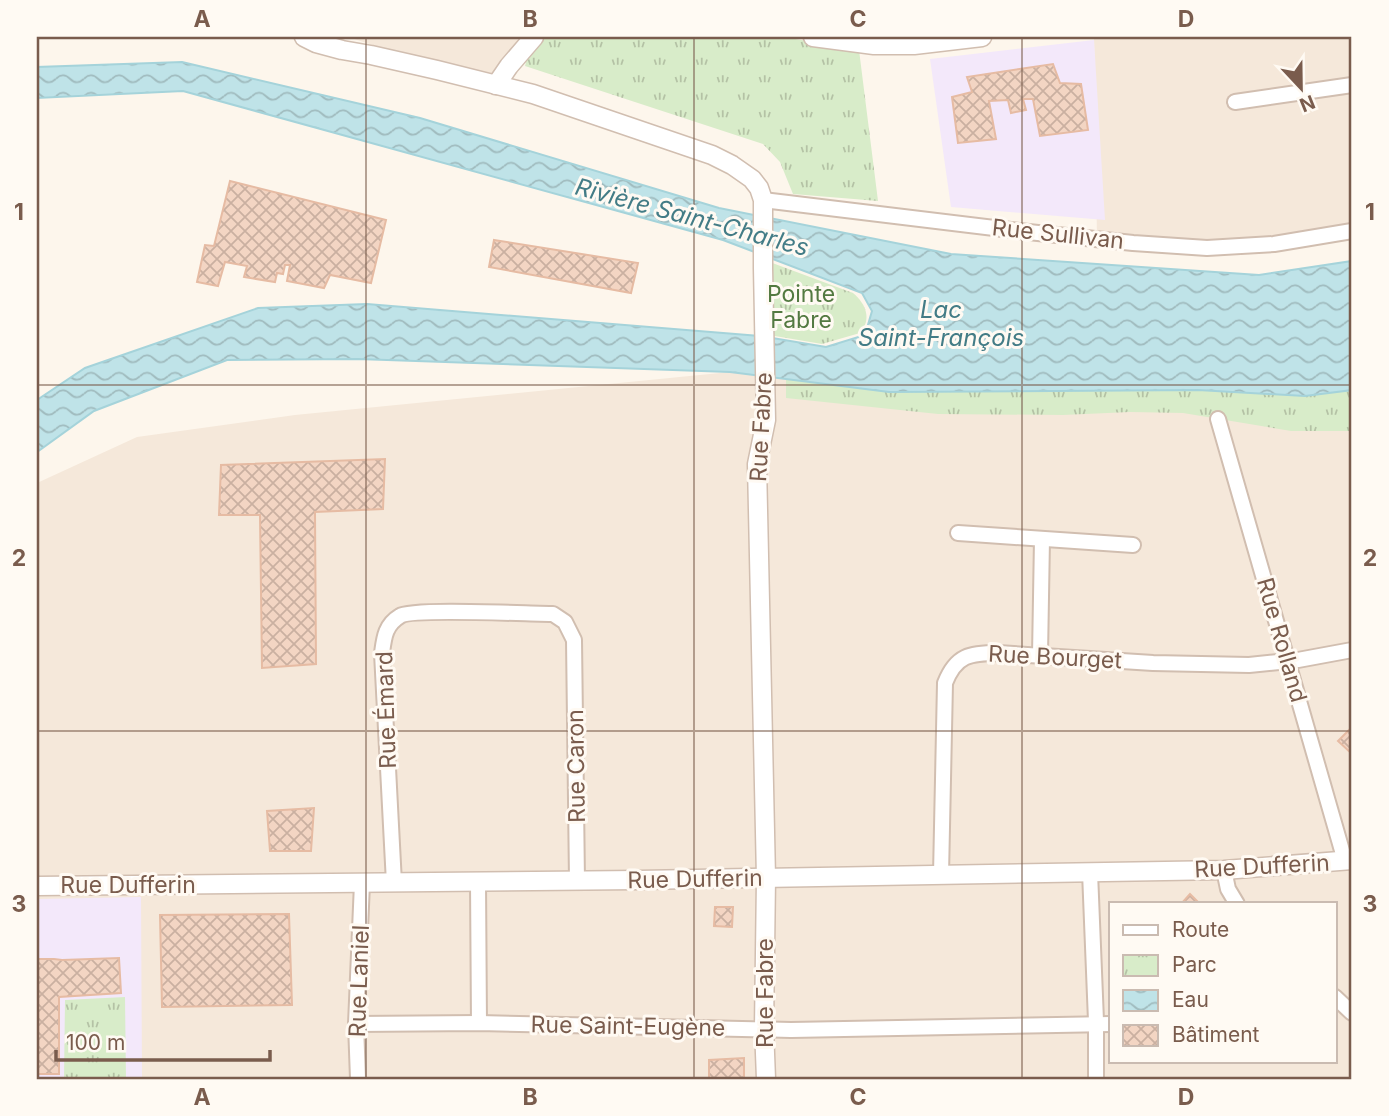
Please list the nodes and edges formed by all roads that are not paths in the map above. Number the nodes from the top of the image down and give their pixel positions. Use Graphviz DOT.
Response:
graph roads {
  1 [pos="304,37"];
  2 [pos="340,37"];
  3 [pos="534,37"];
  4 [pos="813,37"];
  5 [pos="982,37"];
  6 [pos="372,55"];
  7 [pos="496,85"];
  8 [pos="1352,85"];
  9 [pos="1234,102"];
  10 [pos="763,200"];
  11 [pos="1352,231"];
  12 [pos="1218,419"];
  13 [pos="958,533"];
  14 [pos="1042,539"];
  15 [pos="1133,545"];
  16 [pos="574,650"];
  17 [pos="1352,650"];
  18 [pos="1040,655"];
  19 [pos="1288,661"];
  20 [pos="1349,861"];
  21 [pos="1224,870"];
  22 [pos="1090,872"];
  23 [pos="941,875"];
  24 [pos="766,878"];
  25 [pos="577,881"];
  26 [pos="478,882"];
  27 [pos="362,883"];
  28 [pos="394,883"];
  29 [pos="37,886"];
  30 [pos="1236,902"];
  31 [pos="1336,998"];
  32 [pos="1352,1013"];
  33 [pos="479,1023"];
  34 [pos="356,1024"];
  35 [pos="1103,1025"];
  36 [pos="764,1028"];
  37 [pos="358,1079"];
  38 [pos="765,1079"];
  39 [pos="1096,1079"];
  1 -- 6 [label="street"];
  2 -- 6 [label="street"];
  3 -- 7 [label="street"];
  4 -- 5 [label="street"];
  6 -- 7 [label="street"];
  7 -- 10 [label="street"];
  8 -- 9 [label="street"];
  10 -- 11 [label="street, Rue Sullivan"];
  10 -- 24 [label="street, Rue Fabre"];
  12 -- 19 [label="street, Rue Rolland"];
  13 -- 14 [label="street"];
  14 -- 15 [label="street"];
  14 -- 18 [label="street"];
  16 -- 25 [label="street, Rue Caron"];
  16 -- 28 [label="street, Rue Émard"];
  17 -- 19 [label="street, Rue Bourget"];
  18 -- 19 [label="street, Rue Bourget"];
  18 -- 23 [label="street, Rue Bourget"];
  19 -- 20 [label="street, Rue Rolland"];
  20 -- 21 [label="street, Rue Dufferin"];
  21 -- 22 [label="street, Rue Dufferin"];
  21 -- 30 [label="street"];
  22 -- 23 [label="street, Rue Dufferin"];
  22 -- 35 [label="street"];
  23 -- 24 [label="street, Rue Dufferin"];
  24 -- 25 [label="street, Rue Dufferin"];
  24 -- 36 [label="street, Rue Fabre"];
  25 -- 26 [label="street, Rue Dufferin"];
  26 -- 28 [label="street, Rue Dufferin"];
  26 -- 33 [label="street"];
  27 -- 28 [label="street, Rue Dufferin"];
  27 -- 29 [label="street, Rue Dufferin"];
  27 -- 34 [label="street, Rue Laniel"];
  31 -- 32 [label="street"];
  33 -- 34 [label="street, Rue Saint-Eugène"];
  33 -- 36 [label="street, Rue Saint-Eugène"];
  34 -- 37 [label="street, Rue Laniel"];
  35 -- 36 [label="street, Rue Saint-Eugène"];
  35 -- 39 [label="street"];
  36 -- 38 [label="street, Rue Fabre"];
}
